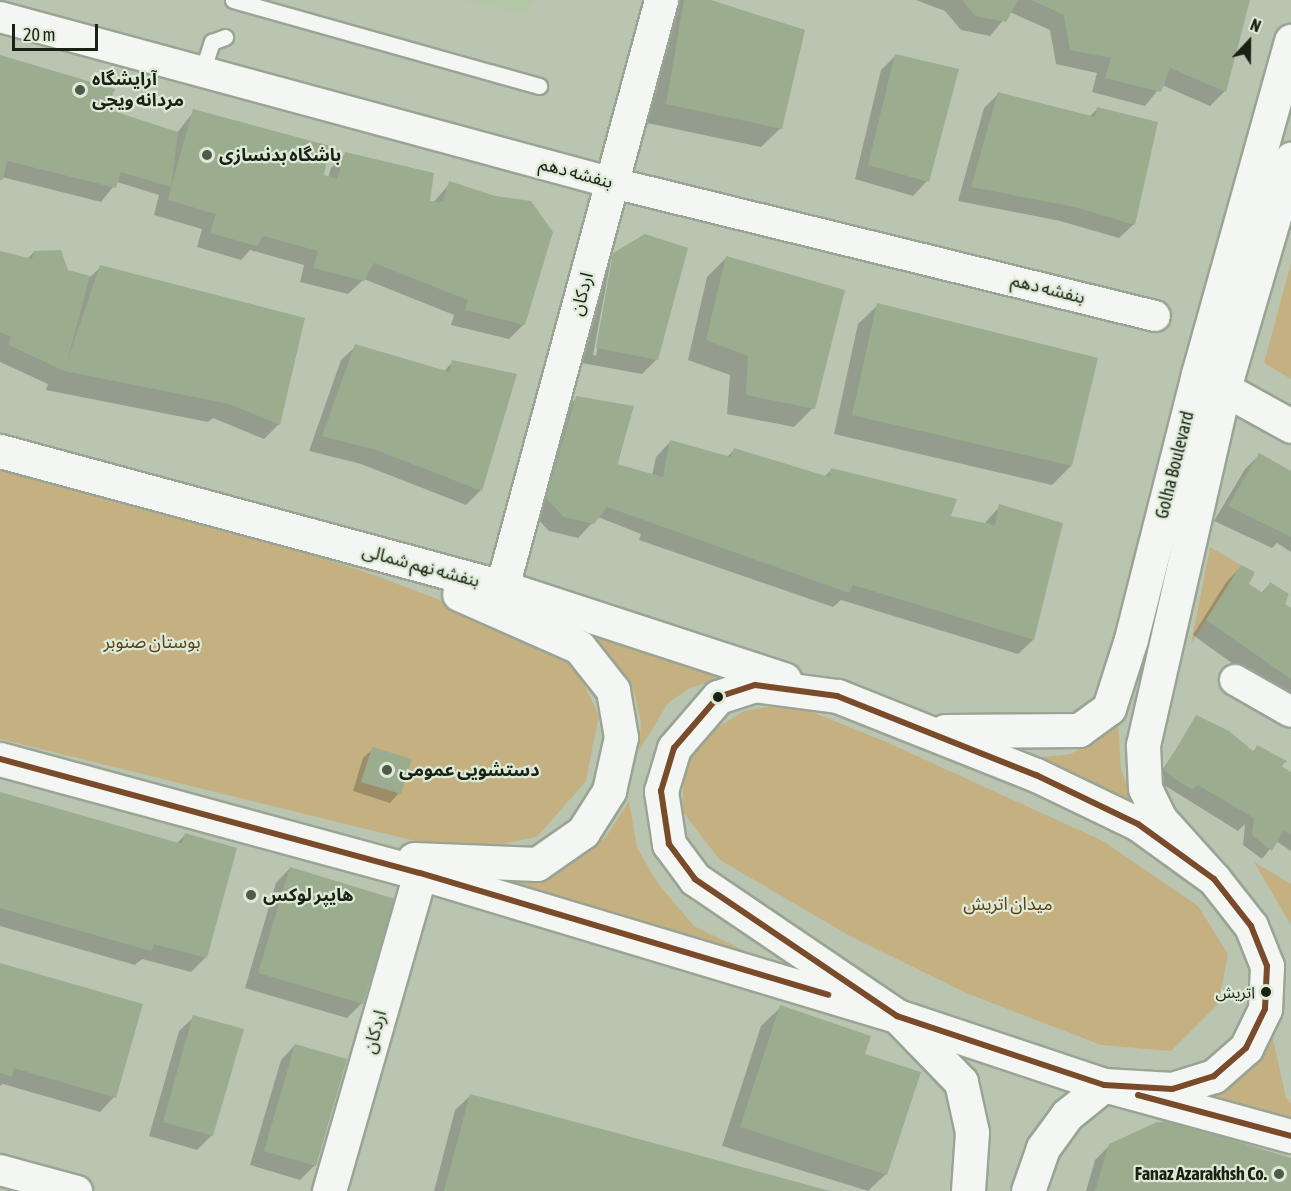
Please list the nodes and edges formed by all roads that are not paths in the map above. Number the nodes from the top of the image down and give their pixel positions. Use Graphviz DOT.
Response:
graph roads {
  1 [pos="233,0"];
  2 [pos="661,0"];
  3 [pos="0,17"];
  4 [pos="225,37"];
  5 [pos="1291,41"];
  6 [pos="202,72"];
  7 [pos="539,86"];
  8 [pos="1291,159"];
  9 [pos="613,183"];
  10 [pos="1155,316"];
  11 [pos="1211,381"];
  12 [pos="1291,426"];
  13 [pos="0,451"];
  14 [pos="222,513"];
  15 [pos="502,587"];
  16 [pos="1235,680"];
  17 [pos="837,696"];
  18 [pos="1291,712"];
  19 [pos="928,731"];
  20 [pos="0,759"];
  21 [pos="364,857"];
  22 [pos="420,873"];
  23 [pos="1214,879"];
  24 [pos="897,1016"];
  25 [pos="1104,1085"];
  26 [pos="1291,1136"];
  27 [pos="0,1170"];
  28 [pos="77,1191"];
  29 [pos="329,1191"];
  30 [pos="968,1191"];
  31 [pos="1028,1191"];
  1 -- 7 [label="lane"];
  2 -- 9 [label="main road, اردکان"];
  3 -- 6 [label="street, بنفشه دهم"];
  4 -- 6 [label="lane"];
  5 -- 11 [label="main road, Golha Boulevard"];
  6 -- 9 [label="street, بنفشه دهم"];
  8 -- 11 [label="main road, Golha Boulevard"];
  9 -- 10 [label="street, بنفشه دهم"];
  9 -- 15 [label="main road, اردکان"];
  11 -- 12 [label="main road"];
  11 -- 19 [label="main road, Golha Boulevard"];
  11 -- 23 [label="main road, Golha Boulevard"];
  13 -- 14 [label="main road, بنفشه نهم شمالی"];
  14 -- 15 [label="main road, بنفشه نهم شمالی"];
  14 -- 21 [label="main road"];
  15 -- 17 [label="main road, بنفشه نهم شمالی"];
  16 -- 18 [label="street"];
  17 -- 19 [label="main road"];
  17 -- 24 [label="main road"];
  19 -- 23 [label="main road"];
  20 -- 21 [label="main road"];
  21 -- 22 [label="main road"];
  22 -- 24 [label="main road"];
  22 -- 29 [label="main road, اردکان"];
  23 -- 25 [label="main road"];
  24 -- 25 [label="main road"];
  24 -- 30 [label="main road"];
  25 -- 26 [label="main road"];
  25 -- 31 [label="main road"];
  27 -- 28 [label="street"];
}
